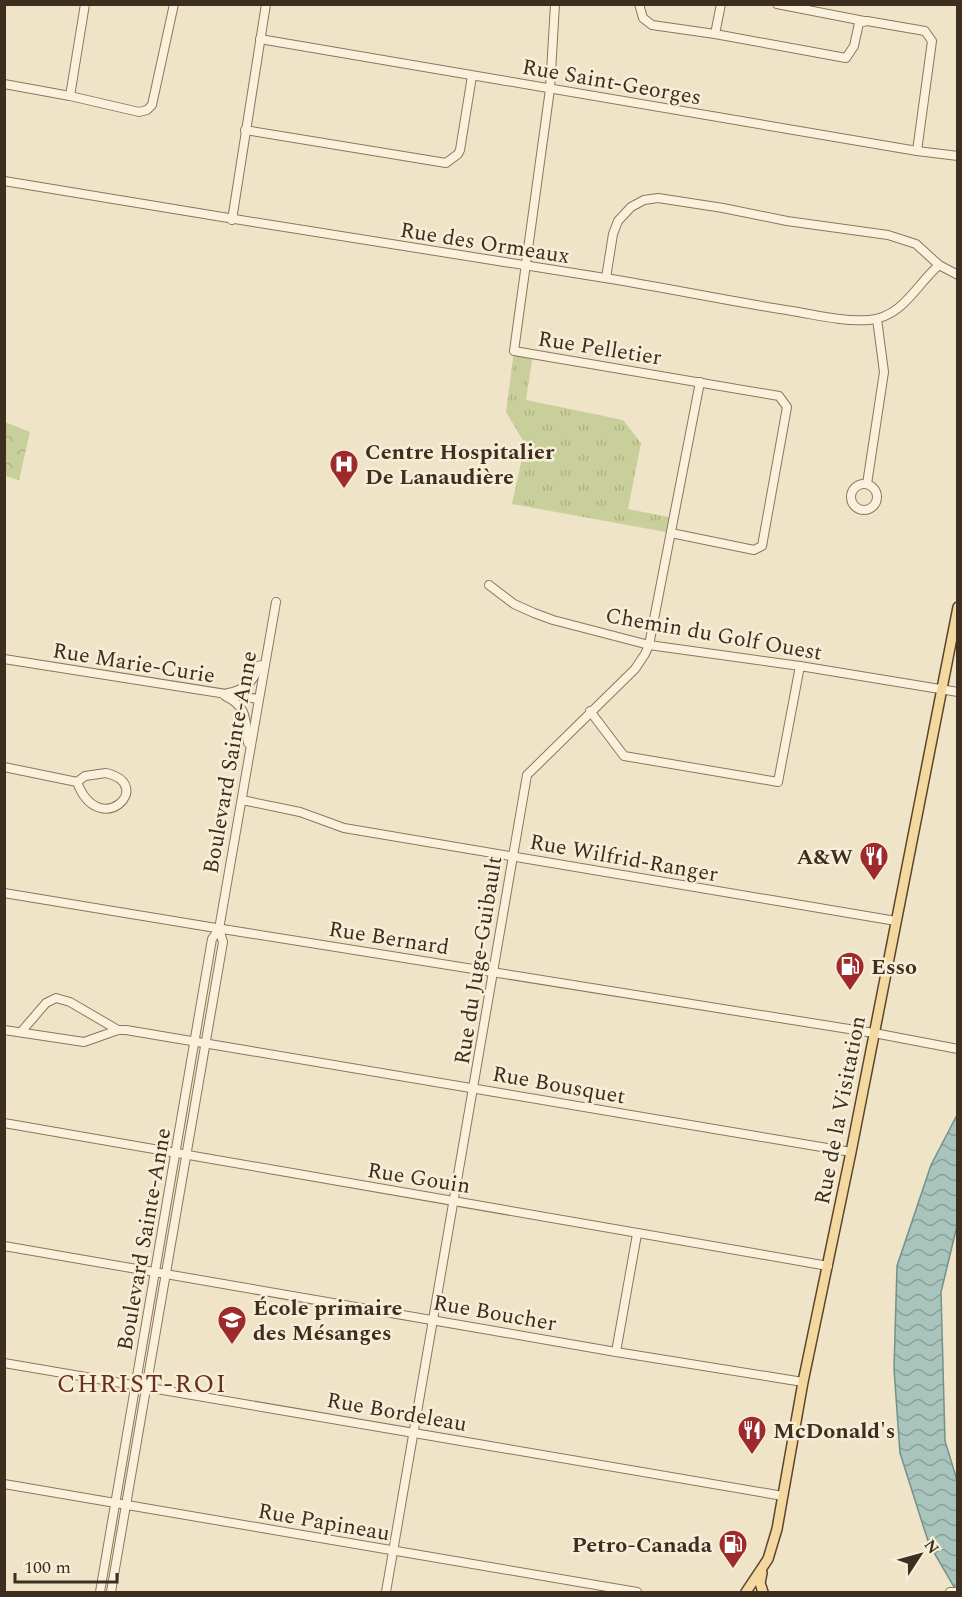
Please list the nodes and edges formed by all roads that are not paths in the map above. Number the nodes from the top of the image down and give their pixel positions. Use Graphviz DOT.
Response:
graph roads {
  1 [pos="85,4"];
  2 [pos="174,4"];
  3 [pos="266,4"];
  4 [pos="555,4"];
  5 [pos="639,4"];
  6 [pos="721,4"];
  7 [pos="777,4"];
  8 [pos="867,21"];
  9 [pos="715,34"];
  10 [pos="260,39"];
  11 [pos="472,76"];
  12 [pos="4,84"];
  13 [pos="550,89"];
  14 [pos="70,96"];
  15 [pos="245,130"];
  16 [pos="917,152"];
  17 [pos="957,156"];
  18 [pos="4,181"];
  19 [pos="232,220"];
  20 [pos="939,265"];
  21 [pos="525,267"];
  22 [pos="957,275"];
  23 [pos="606,278"];
  24 [pos="877,318"];
  25 [pos="700,382"];
  26 [pos="867,484"];
  27 [pos="671,534"];
  28 [pos="489,585"];
  29 [pos="276,602"];
  30 [pos="957,608"];
  31 [pos="649,645"];
  32 [pos="4,659"];
  33 [pos="264,664"];
  34 [pos="801,666"];
  35 [pos="942,689"];
  36 [pos="212,692"];
  37 [pos="957,692"];
  38 [pos="223,694"];
  39 [pos="258,699"];
  40 [pos="590,711"];
  41 [pos="250,752"];
  42 [pos="4,767"];
  43 [pos="77,782"];
  44 [pos="242,800"];
  45 [pos="512,856"];
  46 [pos="4,893"];
  47 [pos="896,921"];
  48 [pos="219,929"];
  49 [pos="493,972"];
  50 [pos="4,1030"];
  51 [pos="118,1030"];
  52 [pos="21,1032"];
  53 [pos="874,1033"];
  54 [pos="195,1043"];
  55 [pos="206,1044"];
  56 [pos="957,1049"];
  57 [pos="474,1088"];
  58 [pos="4,1123"];
  59 [pos="851,1152"];
  60 [pos="175,1154"];
  61 [pos="186,1156"];
  62 [pos="453,1200"];
  63 [pos="637,1234"];
  64 [pos="4,1246"];
  65 [pos="828,1266"];
  66 [pos="155,1272"];
  67 [pos="166,1274"];
  68 [pos="433,1319"];
  69 [pos="616,1352"];
  70 [pos="4,1363"];
  71 [pos="803,1382"];
  72 [pos="136,1386"];
  73 [pos="147,1387"];
  74 [pos="414,1432"];
  75 [pos="4,1484"];
  76 [pos="783,1496"];
  77 [pos="116,1503"];
  78 [pos="127,1505"];
  79 [pos="393,1551"];
  80 [pos="764,1568"];
  81 [pos="957,1592"];
  82 [pos="100,1593"];
  83 [pos="111,1593"];
  84 [pos="386,1593"];
  85 [pos="637,1593"];
  86 [pos="746,1593"];
  87 [pos="763,1593"];
  88 [pos="950,1593"];
  1 -- 14 [label="street"];
  2 -- 14 [label="street"];
  3 -- 10 [label="street"];
  4 -- 13 [label="street, Rue Pelletier"];
  5 -- 9 [label="street"];
  6 -- 9 [label="street"];
  7 -- 8 [label="street"];
  8 -- 9 [label="street"];
  8 -- 16 [label="street"];
  10 -- 11 [label="street, Rue Saint-Georges"];
  10 -- 15 [label="street"];
  11 -- 13 [label="street, Rue Saint-Georges"];
  11 -- 15 [label="street"];
  12 -- 14 [label="street"];
  13 -- 16 [label="street, Rue Saint-Georges"];
  13 -- 21 [label="street, Rue Pelletier"];
  15 -- 19 [label="street"];
  16 -- 17 [label="street, Rue Saint-Georges"];
  18 -- 19 [label="street, Rue des Ormeaux"];
  19 -- 21 [label="street, Rue des Ormeaux"];
  20 -- 22 [label="street"];
  20 -- 23 [label="street"];
  20 -- 24 [label="street, Rue des Ormeaux"];
  21 -- 23 [label="street, Rue des Ormeaux"];
  21 -- 25 [label="street, Rue Pelletier"];
  23 -- 24 [label="street, Rue des Ormeaux"];
  24 -- 26 [label="street"];
  25 -- 27 [label="street, Rue du Juge-Guibault"];
  25 -- 27 [label="street, Rue Pelletier"];
  27 -- 31 [label="street, Rue du Juge-Guibault"];
  28 -- 31 [label="street, Chemin du Golf Ouest"];
  29 -- 33 [label="street, Boulevard Sainte-Anne"];
  30 -- 35 [label="main road, Rue de la Visitation"];
  31 -- 34 [label="street, Chemin du Golf Ouest"];
  31 -- 40 [label="street, Rue du Juge-Guibault"];
  32 -- 36 [label="street, Rue Marie-Curie"];
  33 -- 38 [label="street"];
  33 -- 39 [label="street, Boulevard Sainte-Anne"];
  34 -- 35 [label="street, Chemin du Golf Ouest"];
  34 -- 40 [label="street"];
  35 -- 37 [label="street, Chemin du Golf Ouest"];
  35 -- 47 [label="main road, Rue de la Visitation"];
  36 -- 38 [label="street, Rue Marie-Curie"];
  36 -- 41 [label="street"];
  38 -- 39 [label="street, Rue Marie-Curie"];
  39 -- 41 [label="street, Boulevard Sainte-Anne"];
  40 -- 45 [label="street, Rue du Juge-Guibault"];
  41 -- 44 [label="street, Boulevard Sainte-Anne"];
  42 -- 43 [label="street"];
  43 -- 43 [label="street"];
  44 -- 45 [label="street, Rue Wilfrid-Ranger"];
  44 -- 48 [label="street, Boulevard Sainte-Anne"];
  45 -- 47 [label="street, Rue Wilfrid-Ranger"];
  45 -- 49 [label="street, Rue du Juge-Guibault"];
  46 -- 48 [label="street, Rue Bernard"];
  47 -- 53 [label="main road, Rue de la Visitation"];
  48 -- 49 [label="street, Rue Bernard"];
  48 -- 54 [label="street, Boulevard Sainte-Anne"];
  48 -- 55 [label="street, Boulevard Sainte-Anne"];
  49 -- 53 [label="street, Rue Bernard"];
  49 -- 57 [label="street, Rue du Juge-Guibault"];
  50 -- 52 [label="street, Rue Bousquet"];
  51 -- 52 [label="street, Rue Bousquet"];
  51 -- 52 [label="street, Rue Bousquet"];
  51 -- 54 [label="street, Rue Bousquet"];
  53 -- 56 [label="street, Rue Bernard"];
  53 -- 59 [label="main road, Rue de la Visitation"];
  54 -- 55 [label="street, Rue Bousquet"];
  54 -- 60 [label="street, Boulevard Sainte-Anne"];
  55 -- 57 [label="street, Rue Bousquet"];
  55 -- 61 [label="street, Boulevard Sainte-Anne"];
  57 -- 59 [label="street, Rue Bousquet"];
  57 -- 62 [label="street, Rue du Juge-Guibault"];
  58 -- 60 [label="street, Rue Gouin"];
  59 -- 65 [label="main road, Rue de la Visitation"];
  60 -- 61 [label="street, Rue Gouin"];
  60 -- 66 [label="street, Boulevard Sainte-Anne"];
  61 -- 62 [label="street, Rue Gouin"];
  61 -- 67 [label="street, Boulevard Sainte-Anne"];
  62 -- 63 [label="street, Rue Gouin"];
  62 -- 68 [label="street, Rue du Juge-Guibault"];
  63 -- 65 [label="street, Rue Gouin"];
  63 -- 69 [label="street"];
  64 -- 66 [label="street, Rue Boucher"];
  65 -- 71 [label="main road, Rue de la Visitation"];
  66 -- 67 [label="street, Rue Boucher"];
  66 -- 72 [label="street, Boulevard Sainte-Anne"];
  67 -- 68 [label="street, Rue Boucher"];
  67 -- 73 [label="street, Boulevard Sainte-Anne"];
  68 -- 69 [label="street, Rue Boucher"];
  68 -- 74 [label="street, Rue du Juge-Guibault"];
  69 -- 71 [label="street, Rue Boucher"];
  70 -- 72 [label="street, Rue Bordeleau"];
  71 -- 76 [label="main road, Rue de la Visitation"];
  72 -- 73 [label="street, Rue Bordeleau"];
  72 -- 77 [label="street, Boulevard Sainte-Anne"];
  73 -- 74 [label="street, Rue Bordeleau"];
  73 -- 78 [label="street, Boulevard Sainte-Anne"];
  74 -- 76 [label="street, Rue Bordeleau"];
  74 -- 79 [label="street, Rue du Juge-Guibault"];
  75 -- 77 [label="street, Rue Papineau"];
  76 -- 80 [label="main road, Rue de la Visitation"];
  77 -- 78 [label="street, Rue Papineau"];
  77 -- 82 [label="street, Boulevard Sainte-Anne"];
  78 -- 79 [label="street, Rue Papineau"];
  78 -- 83 [label="street, Boulevard Sainte-Anne"];
  79 -- 84 [label="street, Rue du Juge-Guibault"];
  79 -- 85 [label="street, Rue Papineau"];
  80 -- 86 [label="main road"];
  80 -- 87 [label="main road"];
  81 -- 88 [label="street"];
}
